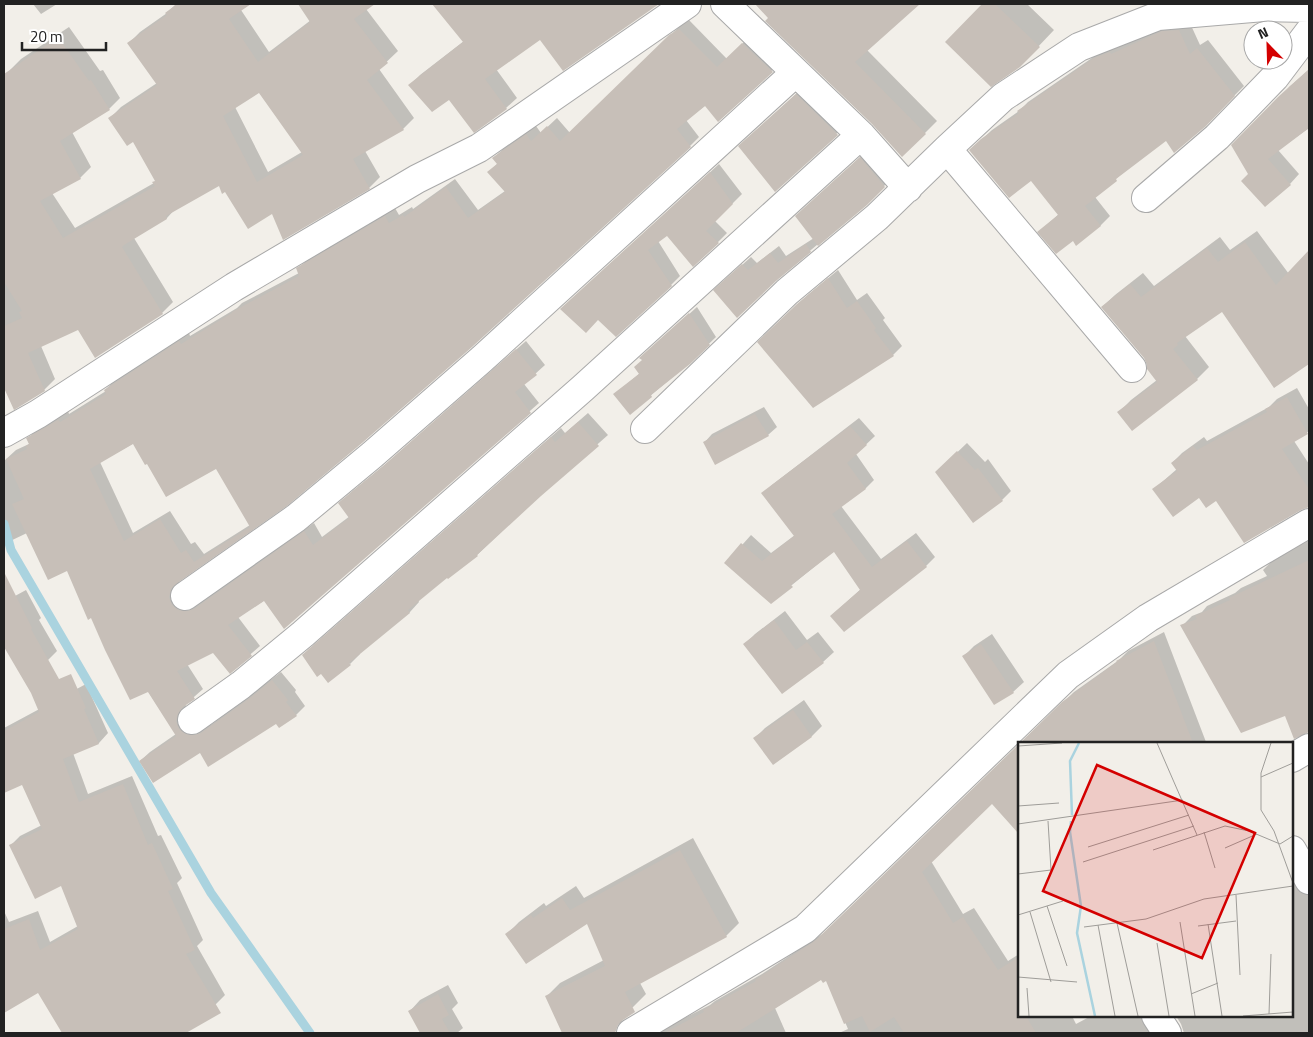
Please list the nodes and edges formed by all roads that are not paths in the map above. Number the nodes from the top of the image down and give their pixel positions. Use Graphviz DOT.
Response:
graph roads {
  1 [pos="687,4"];
  2 [pos="725,4"];
  3 [pos="1309,8"];
  4 [pos="1309,32"];
  5 [pos="795,73"];
  6 [pos="860,135"];
  7 [pos="948,148"];
  8 [pos="908,188"];
  9 [pos="1146,198"];
  10 [pos="1132,368"];
  11 [pos="645,428"];
  12 [pos="4,433"];
  13 [pos="1309,523"];
  14 [pos="185,596"];
  15 [pos="192,720"];
  16 [pos="1309,748"];
  17 [pos="1293,757"];
  18 [pos="1293,852"];
  19 [pos="1309,880"];
  20 [pos="1157,1017"];
  21 [pos="631,1033"];
  22 [pos="1167,1033"];
  1 -- 12 [label="street"];
  2 -- 5 [label="street"];
  3 -- 7 [label="street"];
  4 -- 9 [label="street"];
  5 -- 6 [label="street"];
  5 -- 14 [label="street"];
  6 -- 8 [label="street"];
  6 -- 15 [label="street"];
  7 -- 8 [label="street"];
  7 -- 10 [label="street"];
  8 -- 11 [label="street"];
  13 -- 21 [label="street"];
  16 -- 17 [label="street"];
  18 -- 19 [label="street"];
  20 -- 22 [label="street"];
}
